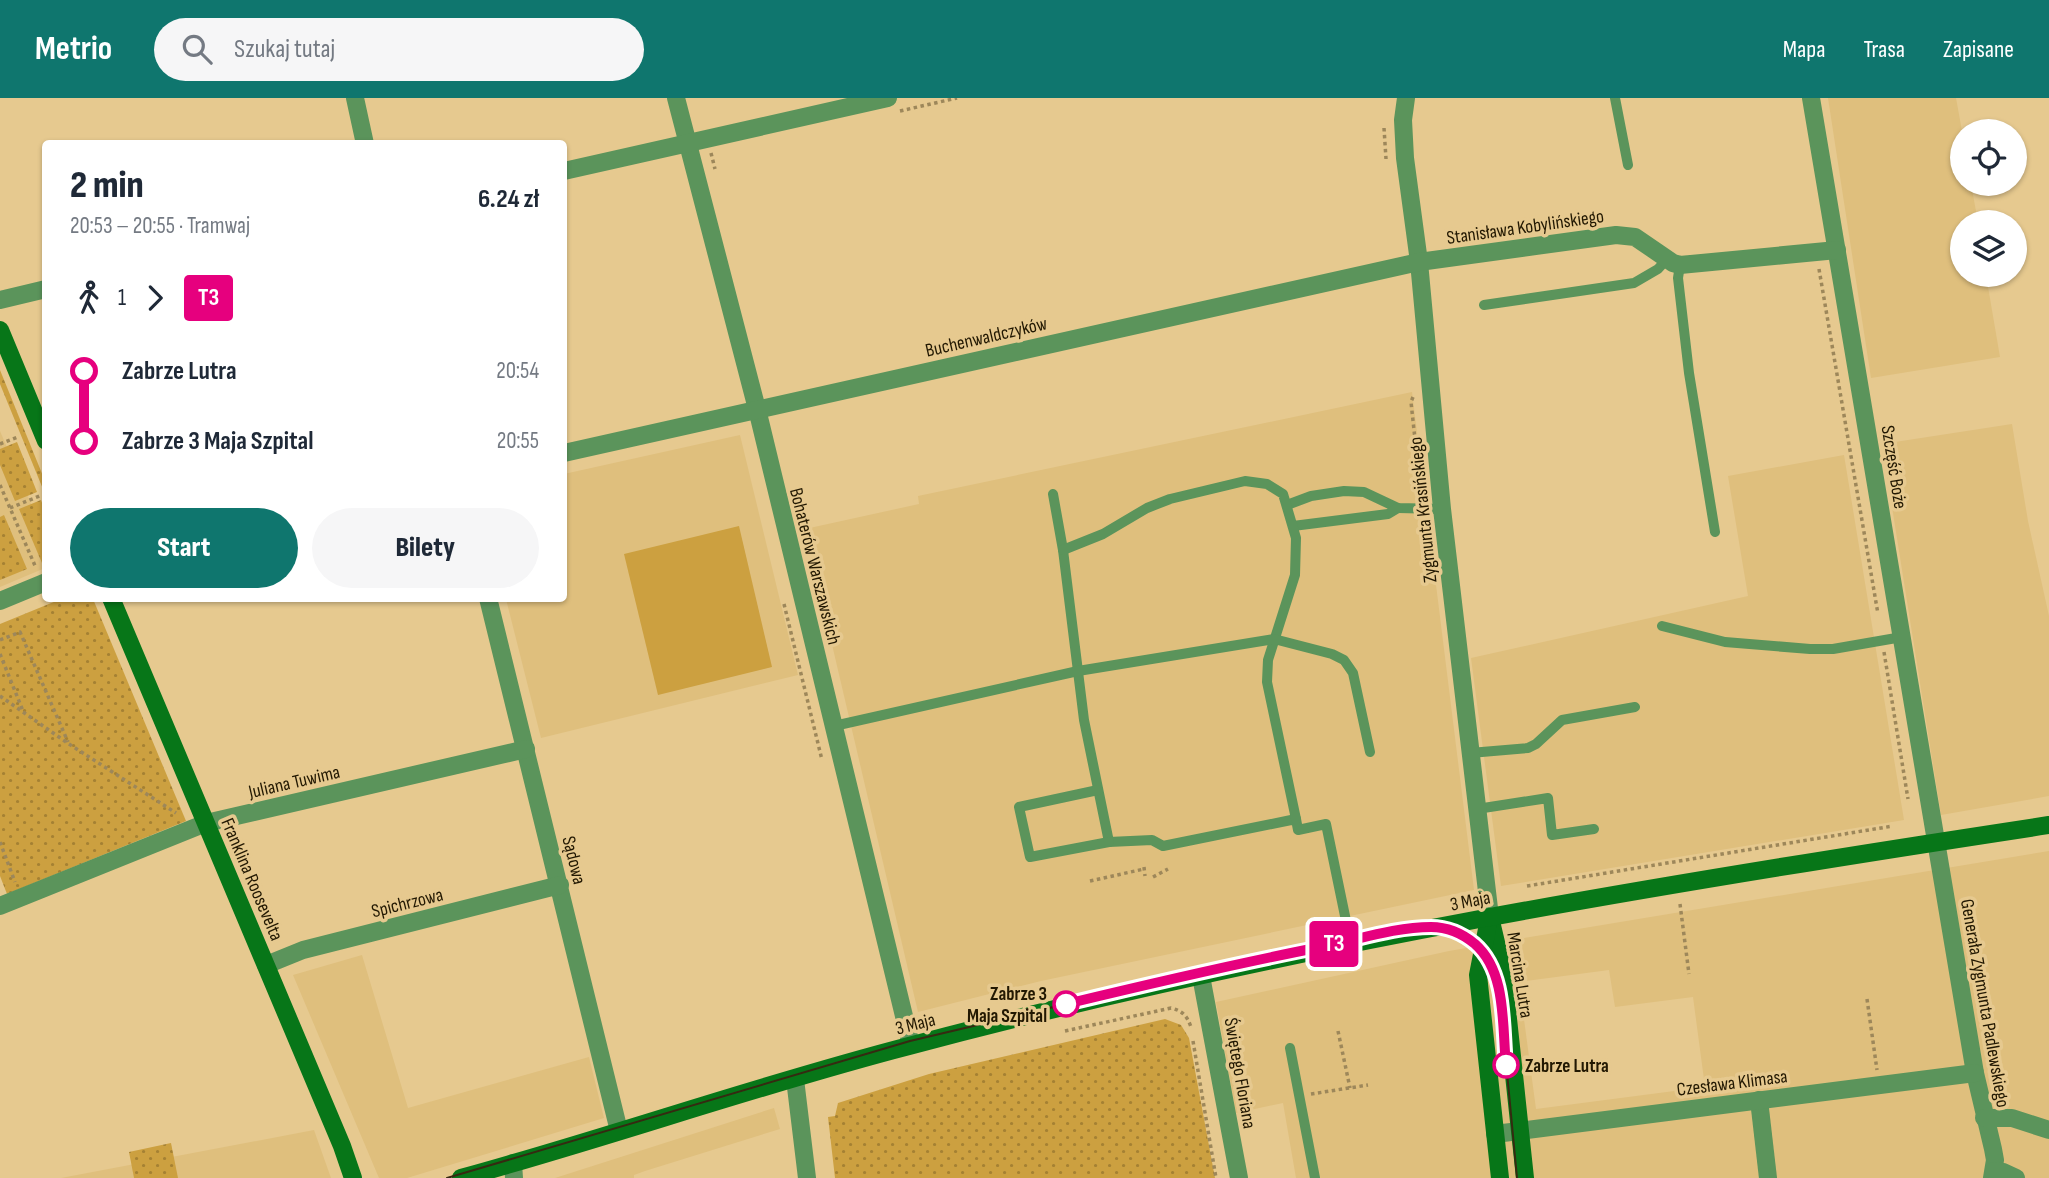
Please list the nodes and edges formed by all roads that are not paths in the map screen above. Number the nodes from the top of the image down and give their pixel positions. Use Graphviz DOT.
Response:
graph roads {
  1 [pos="355,98"];
  2 [pos="676,98"];
  3 [pos="1406,98"];
  4 [pos="1615,98"];
  5 [pos="1811,98"];
  6 [pos="890,105"];
  7 [pos="365,140"];
  8 [pos="688,142"];
  9 [pos="1628,165"];
  10 [pos="567,170"];
  11 [pos="1837,250"];
  12 [pos="1419,262"];
  13 [pos="1674,262"];
  14 [pos="42,290"];
  15 [pos="0,300"];
  16 [pos="1484,305"];
  17 [pos="0,330"];
  18 [pos="757,409"];
  19 [pos="42,431"];
  20 [pos="567,452"];
  21 [pos="1053,494"];
  22 [pos="1287,505"];
  23 [pos="1398,508"];
  24 [pos="1442,509"];
  25 [pos="1293,526"];
  26 [pos="1715,532"];
  27 [pos="1063,550"];
  28 [pos="41,575"];
  29 [pos="0,601"];
  30 [pos="113,602"];
  31 [pos="489,602"];
  32 [pos="1662,626"];
  33 [pos="1902,637"];
  34 [pos="1274,639"];
  35 [pos="1079,671"];
  36 [pos="1635,707"];
  37 [pos="834,726"];
  38 [pos="526,748"];
  39 [pos="1370,752"];
  40 [pos="1470,753"];
  41 [pos="1098,790"];
  42 [pos="1477,809"];
  43 [pos="1296,819"];
  44 [pos="206,823"];
  45 [pos="2049,825"];
  46 [pos="1594,828"];
  47 [pos="1109,842"];
  48 [pos="1936,842"];
  49 [pos="560,885"];
  50 [pos="0,906"];
  51 [pos="1490,917"];
  52 [pos="1351,945"];
  53 [pos="266,965"];
  54 [pos="1201,976"];
  55 [pos="911,1045"];
  56 [pos="1290,1048"];
  57 [pos="1975,1073"];
  58 [pos="795,1079"];
  59 [pos="1759,1100"];
  60 [pos="1984,1118"];
  61 [pos="1520,1130"];
  62 [pos="2049,1130"];
  63 [pos="619,1131"];
  64 [pos="1495,1133"];
  65 [pos="513,1170"];
  66 [pos="1993,1174"];
  67 [pos="352,1178"];
  68 [pos="461,1178"];
  69 [pos="807,1178"];
  70 [pos="1239,1178"];
  71 [pos="1315,1178"];
  72 [pos="1500,1178"];
  73 [pos="1525,1178"];
  74 [pos="1768,1178"];
  75 [pos="2016,1178"];
  1 -- 7 [label="street"];
  2 -- 8 [label="street, Bohaterów Warszawskich"];
  3 -- 12 [label="street, Zygmunta Krasińskiego"];
  4 -- 9 [label="lane"];
  5 -- 11 [label="street, Szczęść Boże"];
  6 -- 8 [label="street"];
  8 -- 10 [label="street"];
  8 -- 18 [label="street, Bohaterów Warszawskich"];
  11 -- 13 [label="street"];
  11 -- 33 [label="street, Szczęść Boże"];
  12 -- 13 [label="street, Stanisława Kobylińskiego"];
  12 -- 18 [label="street, Buchenwaldczyków"];
  12 -- 24 [label="street, Zygmunta Krasińskiego"];
  13 -- 16 [label="lane"];
  13 -- 26 [label="lane"];
  14 -- 15 [label="street"];
  17 -- 19 [label="street"];
  18 -- 20 [label="street, Buchenwaldczyków"];
  18 -- 37 [label="street, Bohaterów Warszawskich"];
  21 -- 27 [label="lane"];
  22 -- 23 [label="lane"];
  22 -- 25 [label="lane"];
  22 -- 27 [label="lane"];
  23 -- 24 [label="lane"];
  23 -- 25 [label="lane"];
  24 -- 40 [label="street, Zygmunta Krasińskiego"];
  25 -- 34 [label="lane"];
  27 -- 35 [label="lane"];
  28 -- 29 [label="street"];
  30 -- 44 [label="street, Franklina Roosevelta"];
  31 -- 38 [label="street, Sądowa"];
  32 -- 33 [label="lane"];
  33 -- 48 [label="street, Szczęść Boże"];
  34 -- 35 [label="lane"];
  34 -- 39 [label="lane"];
  34 -- 43 [label="lane"];
  35 -- 37 [label="lane"];
  35 -- 41 [label="lane"];
  36 -- 40 [label="lane"];
  37 -- 55 [label="street, Bohaterów Warszawskich"];
  38 -- 44 [label="street, Juliana Tuwima"];
  38 -- 49 [label="street, Sądowa"];
  40 -- 42 [label="street, Zygmunta Krasińskiego"];
  41 -- 47 [label="lane"];
  41 -- 47 [label="lane"];
  42 -- 46 [label="lane"];
  42 -- 51 [label="street, Zygmunta Krasińskiego"];
  43 -- 47 [label="lane"];
  43 -- 52 [label="lane"];
  44 -- 50 [label="street, Juliana Tuwima"];
  44 -- 53 [label="street, Franklina Roosevelta"];
  45 -- 48 [label="street, 3 Maja"];
  48 -- 51 [label="street, 3 Maja"];
  48 -- 57 [label="street, Generała Zygmunta Padlewskiego"];
  49 -- 53 [label="street, Spichrzowa"];
  49 -- 63 [label="street, Sądowa"];
  51 -- 52 [label="street, 3 Maja"];
  51 -- 61 [label="street, Marcina Lutra"];
  51 -- 64 [label="street, Marcina Lutra"];
  52 -- 54 [label="street, 3 Maja"];
  53 -- 67 [label="street, Franklina Roosevelta"];
  54 -- 55 [label="street, 3 Maja"];
  54 -- 70 [label="street, Świętego Floriana"];
  55 -- 58 [label="street, 3 Maja"];
  56 -- 71 [label="lane"];
  57 -- 59 [label="street, Czesława Klimasa"];
  57 -- 60 [label="street, Generała Zygmunta Padlewskiego"];
  58 -- 63 [label="street, 3 Maja"];
  58 -- 69 [label="street"];
  59 -- 61 [label="street, Czesława Klimasa"];
  59 -- 74 [label="street"];
  60 -- 62 [label="street"];
  60 -- 66 [label="street, Generała Zygmunta Padlewskiego"];
  61 -- 64 [label="street, Czesława Klimasa"];
  61 -- 73 [label="street, Marcina Lutra"];
  63 -- 65 [label="street, 3 Maja"];
  64 -- 72 [label="street, Marcina Lutra"];
  65 -- 68 [label="street, 3 Maja"];
  66 -- 75 [label="street"];
}
